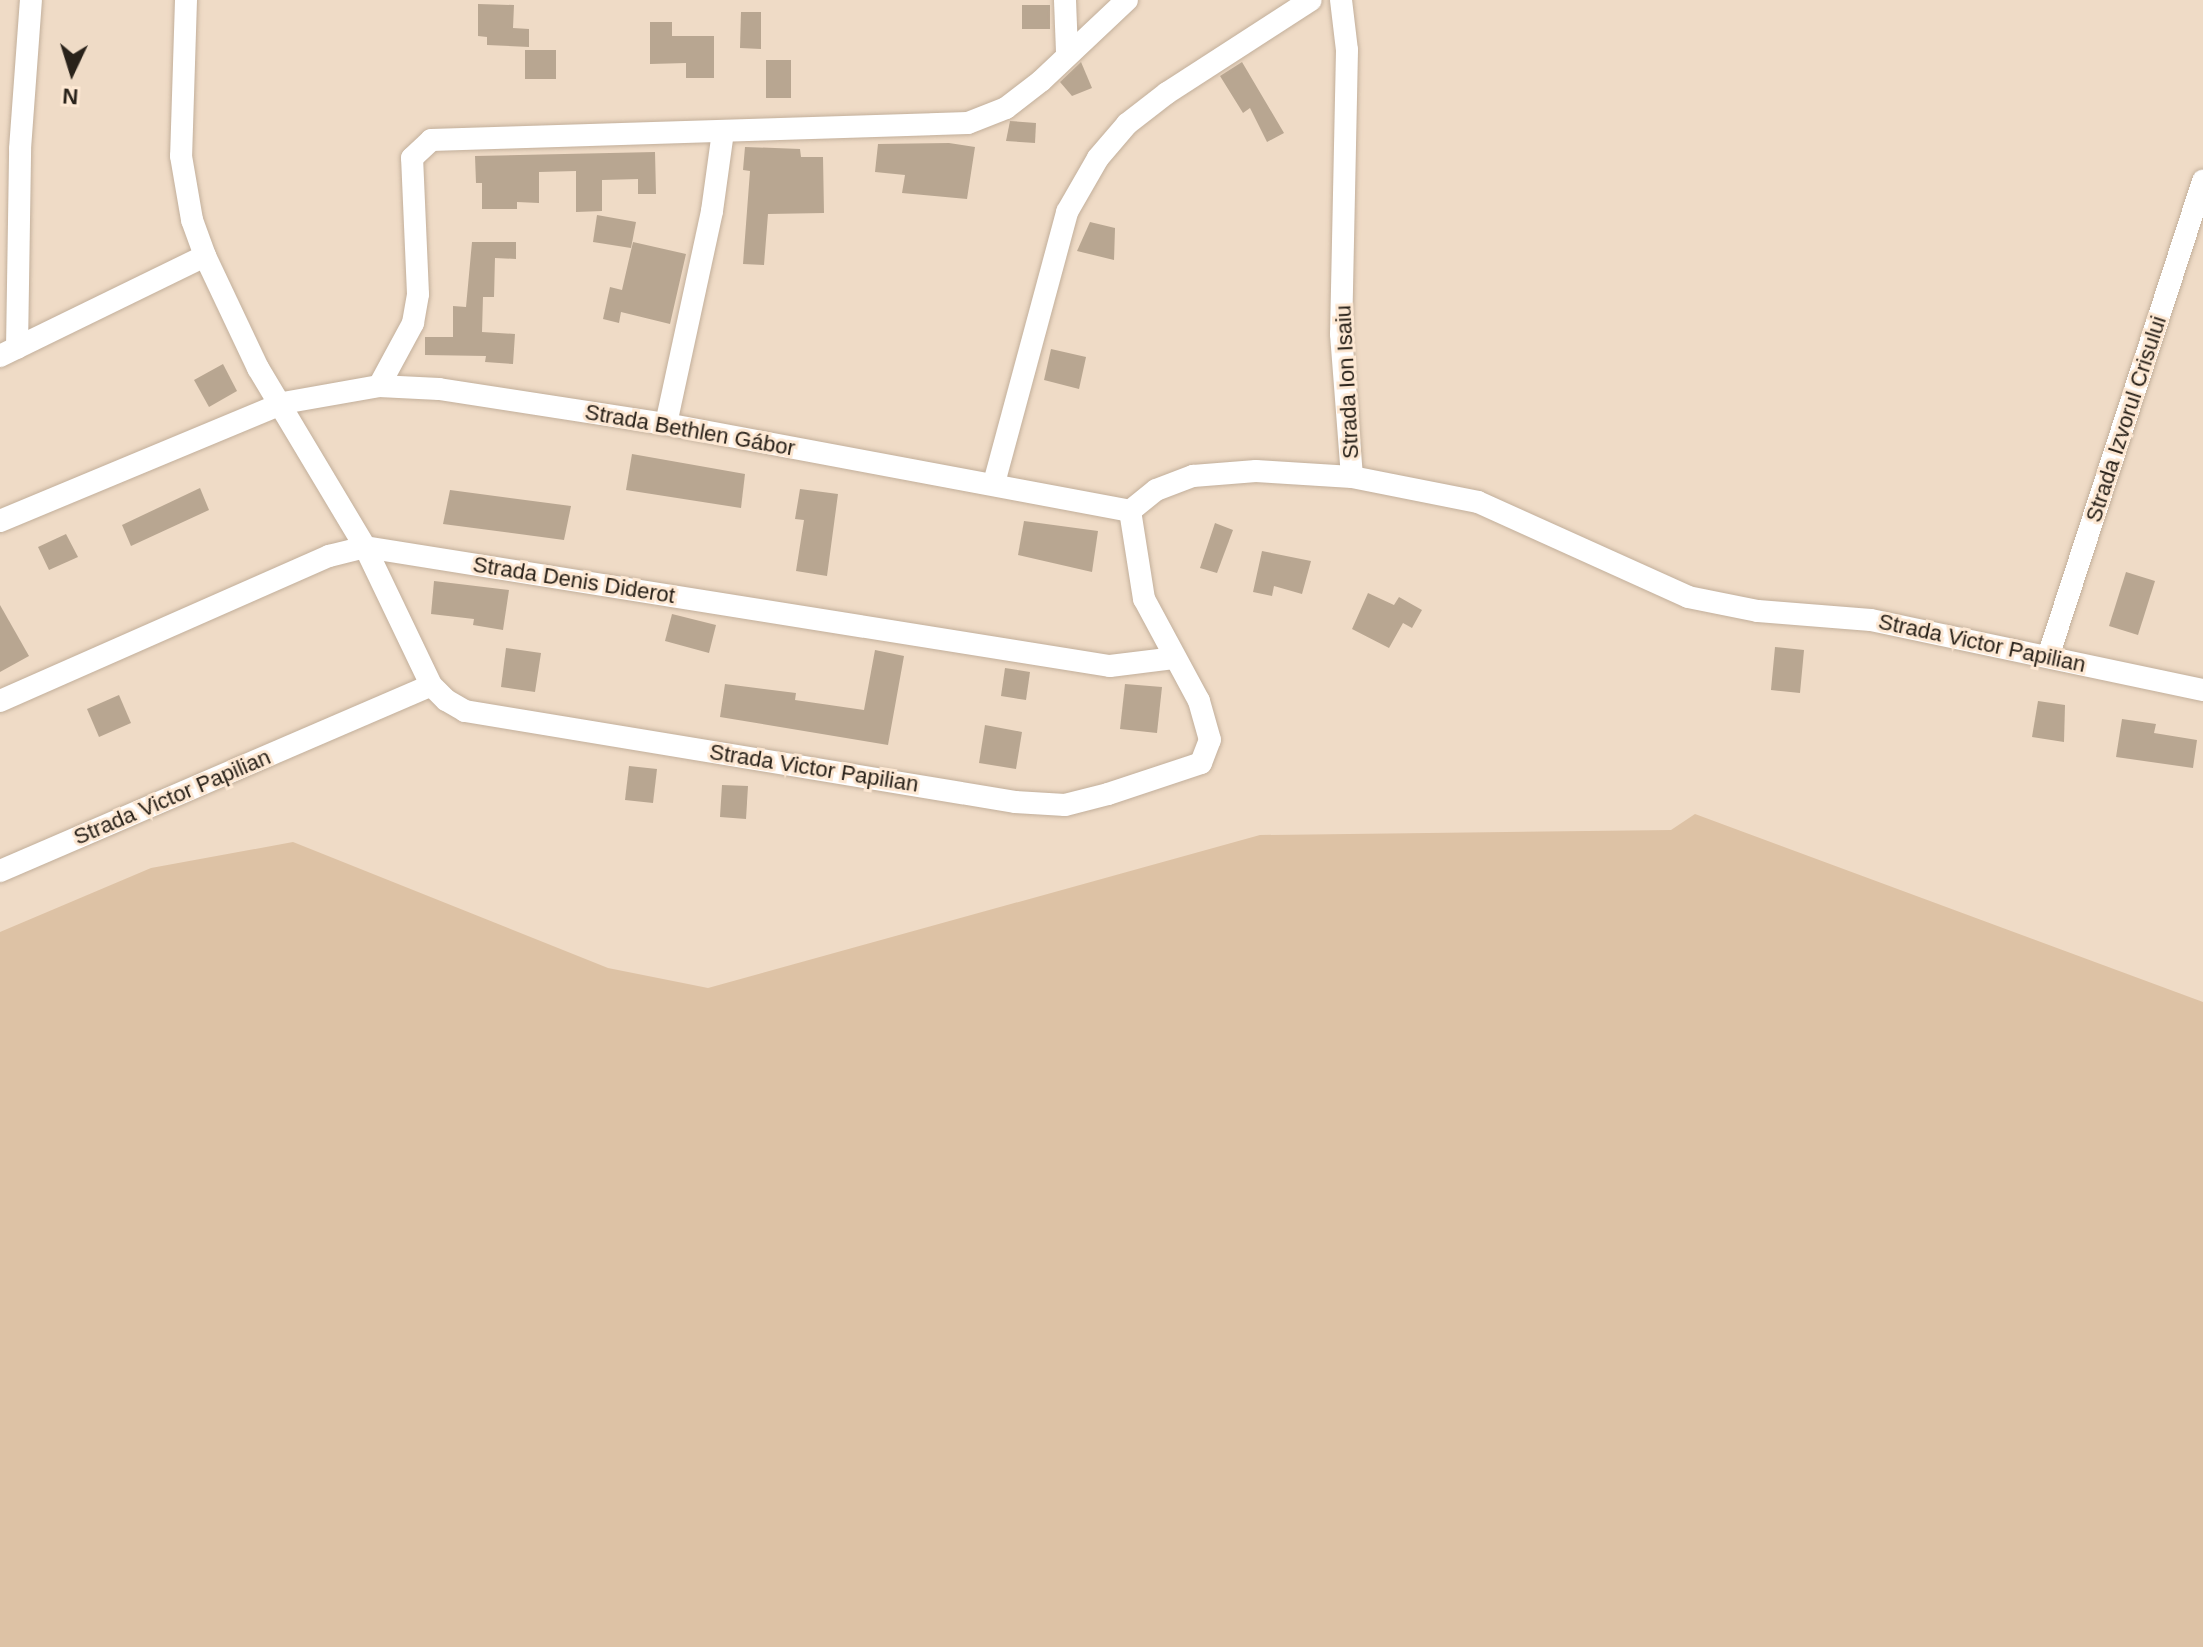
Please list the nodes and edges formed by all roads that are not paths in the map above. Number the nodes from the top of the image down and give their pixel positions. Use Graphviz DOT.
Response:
graph roads {
  1 [pos="31,0"];
  2 [pos="186,0"];
  3 [pos="1065,0"];
  4 [pos="1127,0"];
  5 [pos="1311,0"];
  6 [pos="1341,0"];
  7 [pos="1067,53"];
  8 [pos="723,132"];
  9 [pos="2203,181"];
  10 [pos="205,256"];
  11 [pos="9,352"];
  12 [pos="379,386"];
  13 [pos="283,403"];
  14 [pos="666,424"];
  15 [pos="1352,477"];
  16 [pos="994,483"];
  17 [pos="1130,511"];
  18 [pos="0,521"];
  19 [pos="365,547"];
  20 [pos="1758,611"];
  21 [pos="2048,657"];
  22 [pos="1174,658"];
  23 [pos="431,685"];
  24 [pos="2203,690"];
  25 [pos="0,701"];
  26 [pos="0,871"];
  1 -- 11 [label="street"];
  2 -- 10 [label="street, Strada Victor Papilian"];
  3 -- 7 [label="street"];
  4 -- 7 [label="street"];
  5 -- 16 [label="street"];
  6 -- 15 [label="street, Strada Ion Isaiu"];
  7 -- 8 [label="street"];
  8 -- 12 [label="street"];
  8 -- 14 [label="street"];
  9 -- 21 [label="street, Strada Izvorul Crisului"];
  10 -- 11 [label="street"];
  10 -- 13 [label="street, Strada Victor Papilian"];
  12 -- 13 [label="street, Strada Bethlen Gábor"];
  12 -- 14 [label="street, Strada Bethlen Gábor"];
  13 -- 18 [label="street, Strada Bethlen Gábor"];
  13 -- 19 [label="street, Strada Victor Papilian"];
  14 -- 16 [label="street, Strada Bethlen Gábor"];
  15 -- 17 [label="street"];
  15 -- 20 [label="street, Strada Ion Isaiu"];
  16 -- 17 [label="street, Strada Bethlen Gábor"];
  17 -- 22 [label="street"];
  19 -- 22 [label="street, Strada Denis Diderot"];
  19 -- 23 [label="street, Strada Victor Papilian"];
  19 -- 25 [label="street, Strada Denis Diderot"];
  20 -- 21 [label="street, Strada Victor Papilian"];
  21 -- 24 [label="street, Strada Victor Papilian"];
  22 -- 23 [label="street, Strada Victor Papilian"];
  23 -- 26 [label="street, Strada Victor Papilian"];
}
